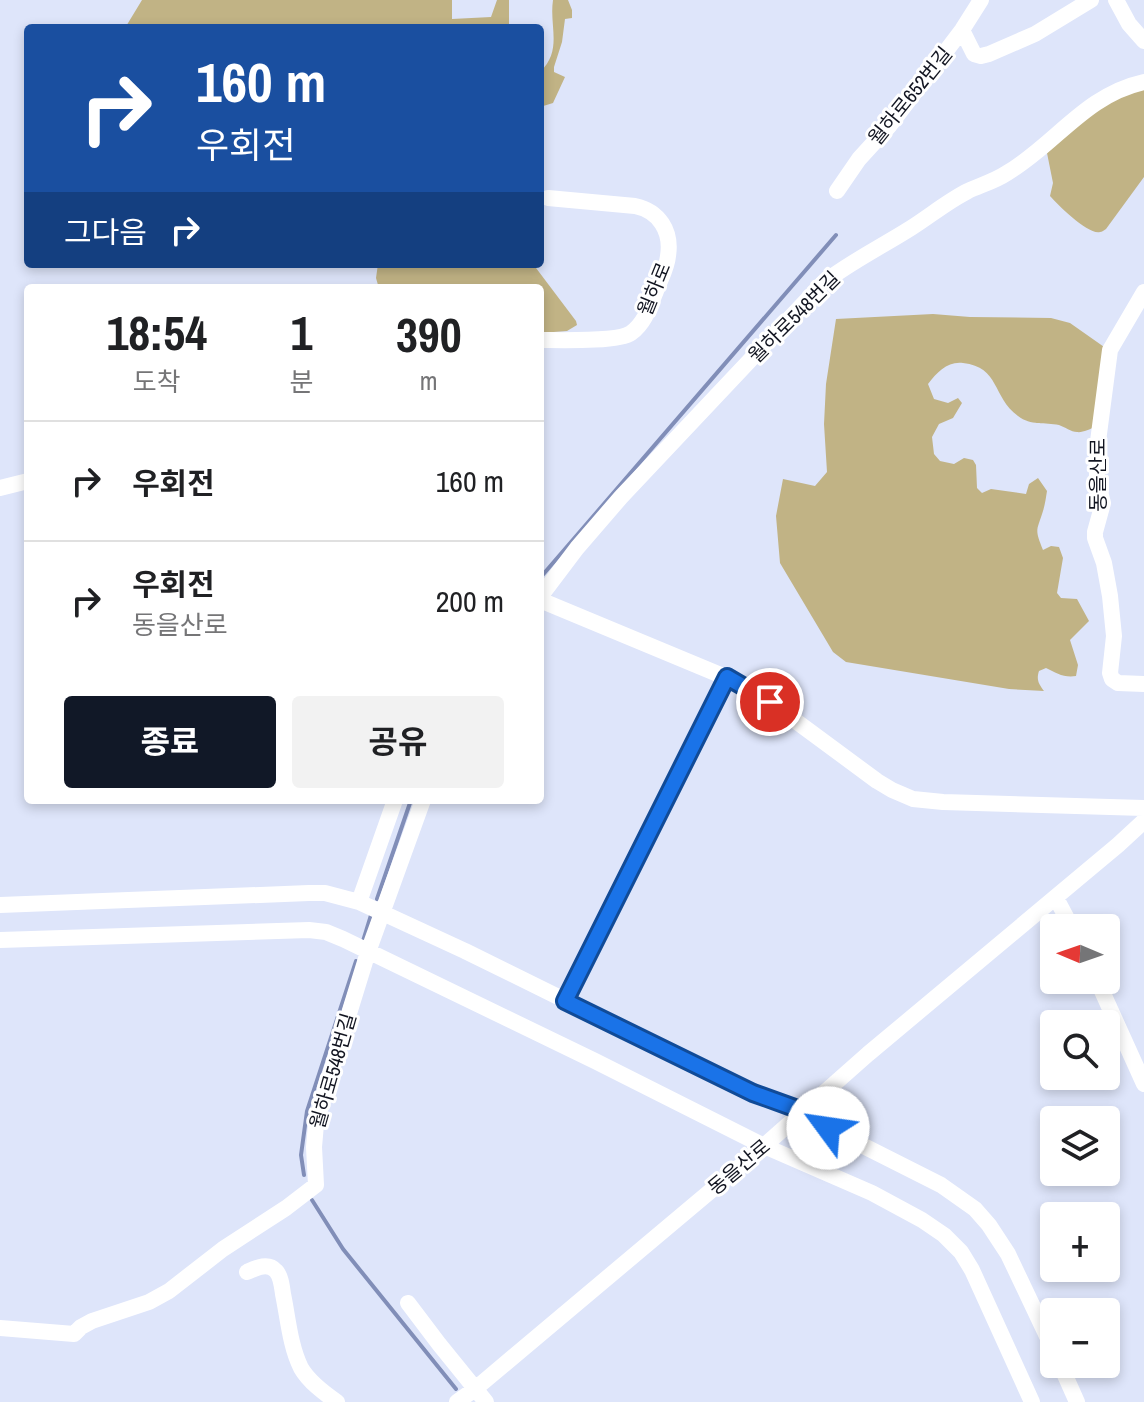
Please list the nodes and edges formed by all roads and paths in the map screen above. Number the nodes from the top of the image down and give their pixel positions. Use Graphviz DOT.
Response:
graph roads {
  1 [pos="981,0"];
  2 [pos="1091,0"];
  3 [pos="1116,0"];
  4 [pos="962,30"];
  5 [pos="1144,41"];
  6 [pos="1144,82"];
  7 [pos="837,191"];
  8 [pos="548,198"];
  9 [pos="1144,292"];
  10 [pos="544,340"];
  11 [pos="24,482"];
  12 [pos="0,488"];
  13 [pos="544,593"];
  14 [pos="544,601"];
  15 [pos="727,677"];
  16 [pos="1144,684"];
  17 [pos="394,804"];
  18 [pos="422,804"];
  19 [pos="1144,808"];
  20 [pos="1144,821"];
  21 [pos="1056,898"];
  22 [pos="359,902"];
  23 [pos="0,905"];
  24 [pos="382,913"];
  25 [pos="1065,914"];
  26 [pos="0,940"];
  27 [pos="368,952"];
  28 [pos="1103,994"];
  29 [pos="565,1001"];
  30 [pos="1144,1084"];
  31 [pos="803,1111"];
  32 [pos="764,1146"];
  33 [pos="247,1272"];
  34 [pos="408,1303"];
  35 [pos="1040,1321"];
  36 [pos="0,1328"];
  37 [pos="1066,1378"];
  38 [pos="480,1396"];
  39 [pos="337,1402"];
  40 [pos="457,1402"];
  41 [pos="1032,1402"];
  42 [pos="1077,1402"];
  1 -- 4 [label="street, 월하로652번길"];
  2 -- 4 [label="street"];
  3 -- 5 [label="street"];
  4 -- 7 [label="street, 월하로652번길"];
  6 -- 13 [label="street, 월하로548번길"];
  8 -- 10 [label="street, 월하로"];
  9 -- 16 [label="street, 동을산로"];
  11 -- 12 [label="street"];
  14 -- 15 [label="street"];
  15 -- 19 [label="street"];
  15 -- 29 [label="street"];
  17 -- 22 [label="street"];
  18 -- 24 [label="street, 월하로548번길"];
  20 -- 21 [label="street, 동을산로"];
  21 -- 25 [label="street"];
  21 -- 31 [label="street, 동을산로"];
  22 -- 23 [label="street"];
  22 -- 24 [label="street"];
  24 -- 27 [label="street, 월하로548번길"];
  24 -- 29 [label="street"];
  26 -- 27 [label="street"];
  27 -- 32 [label="street"];
  27 -- 36 [label="street, 월하로548번길"];
  28 -- 30 [label="street"];
  29 -- 31 [label="street"];
  31 -- 32 [label="street, 동을산로"];
  31 -- 35 [label="street"];
  32 -- 38 [label="street, 동을산로"];
  32 -- 41 [label="street"];
  33 -- 39 [label="street"];
  34 -- 38 [label="street"];
  37 -- 42 [label="street"];
  38 -- 40 [label="street, 동을산로"];
}
